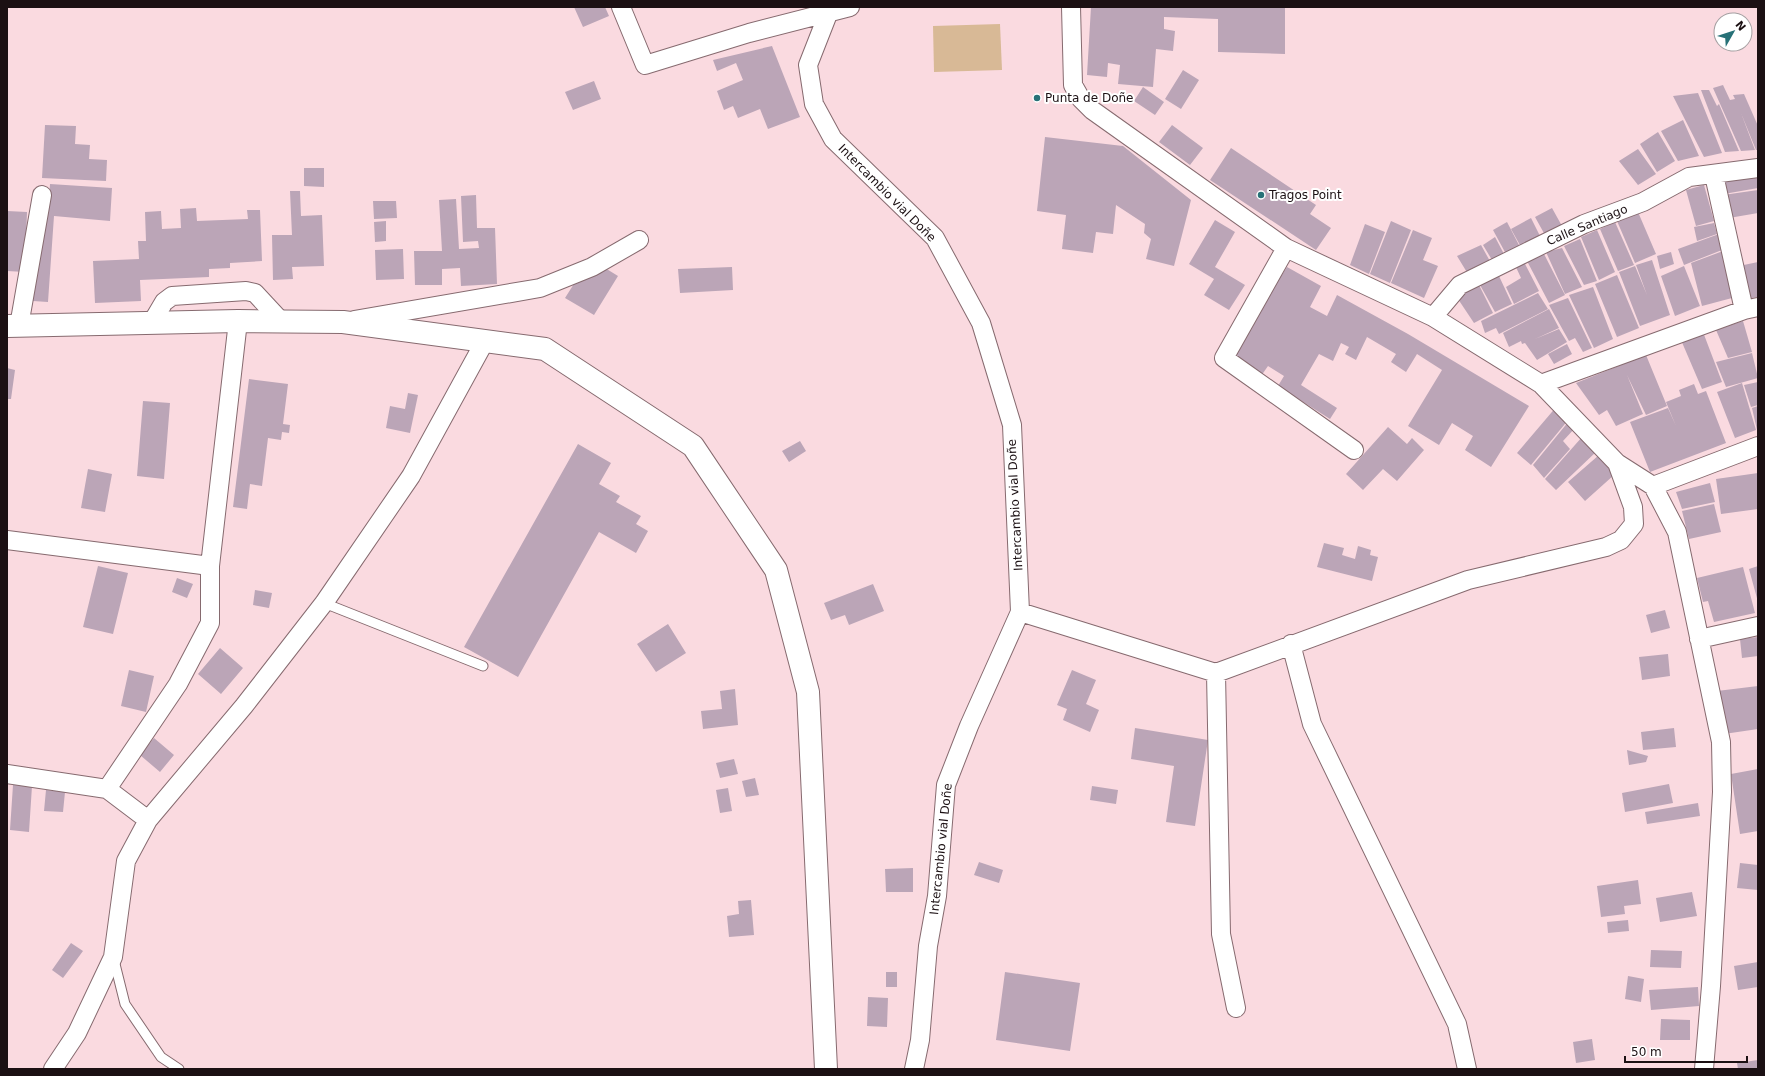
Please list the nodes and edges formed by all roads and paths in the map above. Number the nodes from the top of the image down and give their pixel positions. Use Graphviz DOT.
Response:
graph roads {
  1 [pos="621,7"];
  2 [pos="850,7"];
  3 [pos="1071,7"];
  4 [pos="828,14"];
  5 [pos="1758,168"];
  6 [pos="1714,175"];
  7 [pos="42,195"];
  8 [pos="639,240"];
  9 [pos="1286,248"];
  10 [pos="1751,308"];
  11 [pos="1433,318"];
  12 [pos="238,321"];
  13 [pos="281,321"];
  14 [pos="343,322"];
  15 [pos="150,324"];
  16 [pos="13,326"];
  17 [pos="485,341"];
  18 [pos="1541,384"];
  19 [pos="1758,446"];
  20 [pos="1354,450"];
  21 [pos="1617,463"];
  22 [pos="1653,486"];
  23 [pos="7,540"];
  24 [pos="210,566"];
  25 [pos="324,603"];
  26 [pos="1020,612"];
  27 [pos="1758,626"];
  28 [pos="1699,639"];
  29 [pos="1291,644"];
  30 [pos="483,666"];
  31 [pos="1216,673"];
  32 [pos="7,774"];
  33 [pos="107,789"];
  34 [pos="148,820"];
  35 [pos="113,957"];
  36 [pos="1236,1008"];
  37 [pos="53,1069"];
  38 [pos="179,1069"];
  39 [pos="826,1069"];
  40 [pos="914,1069"];
  41 [pos="1467,1069"];
  42 [pos="1704,1069"];
  1 -- 4 [label="street"];
  2 -- 4 [label="street"];
  3 -- 9 [label="street"];
  4 -- 26 [label="street, Intercambio vial Doñe"];
  5 -- 6 [label="street, Calle Santiago"];
  6 -- 10 [label="street"];
  6 -- 11 [label="street, Calle Santiago"];
  7 -- 16 [label="street"];
  8 -- 14 [label="street"];
  9 -- 11 [label="street"];
  9 -- 20 [label="street"];
  10 -- 18 [label="street"];
  11 -- 18 [label="street"];
  12 -- 13 [label="highway"];
  12 -- 15 [label="highway"];
  12 -- 24 [label="street"];
  13 -- 14 [label="highway"];
  13 -- 15 [label="street"];
  14 -- 17 [label="highway"];
  15 -- 16 [label="highway"];
  17 -- 25 [label="street"];
  17 -- 39 [label="highway"];
  18 -- 21 [label="street"];
  19 -- 22 [label="street"];
  21 -- 22 [label="street"];
  21 -- 29 [label="street"];
  22 -- 28 [label="street"];
  23 -- 24 [label="street"];
  24 -- 33 [label="street"];
  25 -- 30 [label="lane"];
  25 -- 34 [label="street"];
  26 -- 31 [label="street"];
  26 -- 40 [label="street, Intercambio vial Doñe"];
  27 -- 28 [label="street"];
  28 -- 42 [label="street"];
  29 -- 31 [label="street"];
  29 -- 41 [label="street"];
  31 -- 36 [label="street"];
  32 -- 33 [label="street"];
  33 -- 34 [label="street"];
  34 -- 35 [label="street"];
  35 -- 37 [label="street"];
  35 -- 38 [label="lane"];
}
